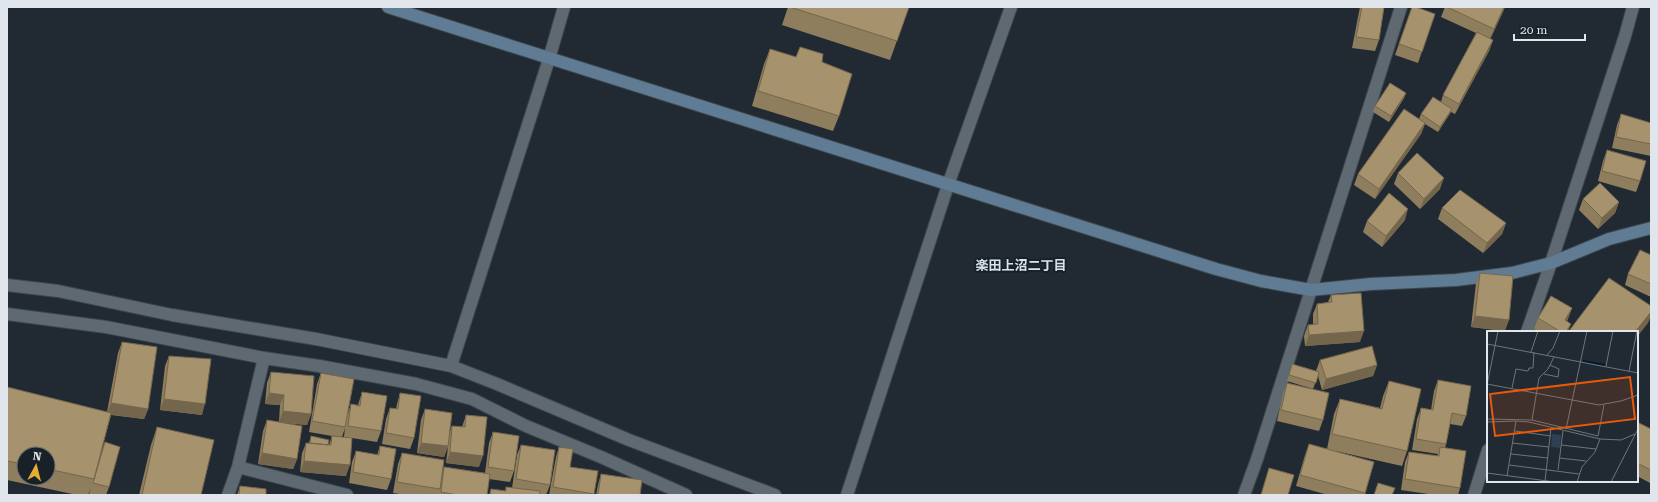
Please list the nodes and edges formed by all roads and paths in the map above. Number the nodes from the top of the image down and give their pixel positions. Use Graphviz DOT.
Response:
graph roads {
  1 [pos="388,7"];
  2 [pos="564,7"];
  3 [pos="1011,7"];
  4 [pos="1401,7"];
  5 [pos="1633,7"];
  6 [pos="549,59"];
  7 [pos="948,185"];
  8 [pos="1651,228"];
  9 [pos="1551,263"];
  10 [pos="7,285"];
  11 [pos="1311,290"];
  12 [pos="7,314"];
  13 [pos="1527,331"];
  14 [pos="264,358"];
  15 [pos="451,366"];
  16 [pos="1487,453"];
  17 [pos="238,467"];
  18 [pos="668,492"];
  19 [pos="228,495"];
  20 [pos="347,495"];
  21 [pos="686,495"];
  22 [pos="775,495"];
  23 [pos="847,495"];
  24 [pos="1244,495"];
  25 [pos="1474,495"];
  1 -- 6 [label="street"];
  2 -- 6 [label="street"];
  3 -- 7 [label="street"];
  4 -- 11 [label="street"];
  5 -- 9 [label="street"];
  6 -- 7 [label="street"];
  6 -- 15 [label="street"];
  7 -- 11 [label="street"];
  7 -- 23 [label="street"];
  8 -- 9 [label="street"];
  9 -- 11 [label="street"];
  9 -- 13 [label="street"];
  10 -- 15 [label="street"];
  11 -- 24 [label="street"];
  12 -- 14 [label="street"];
  14 -- 17 [label="street"];
  14 -- 18 [label="street"];
  15 -- 22 [label="street"];
  16 -- 25 [label="street"];
  17 -- 19 [label="street"];
  17 -- 20 [label="street"];
  18 -- 21 [label="street"];
}
